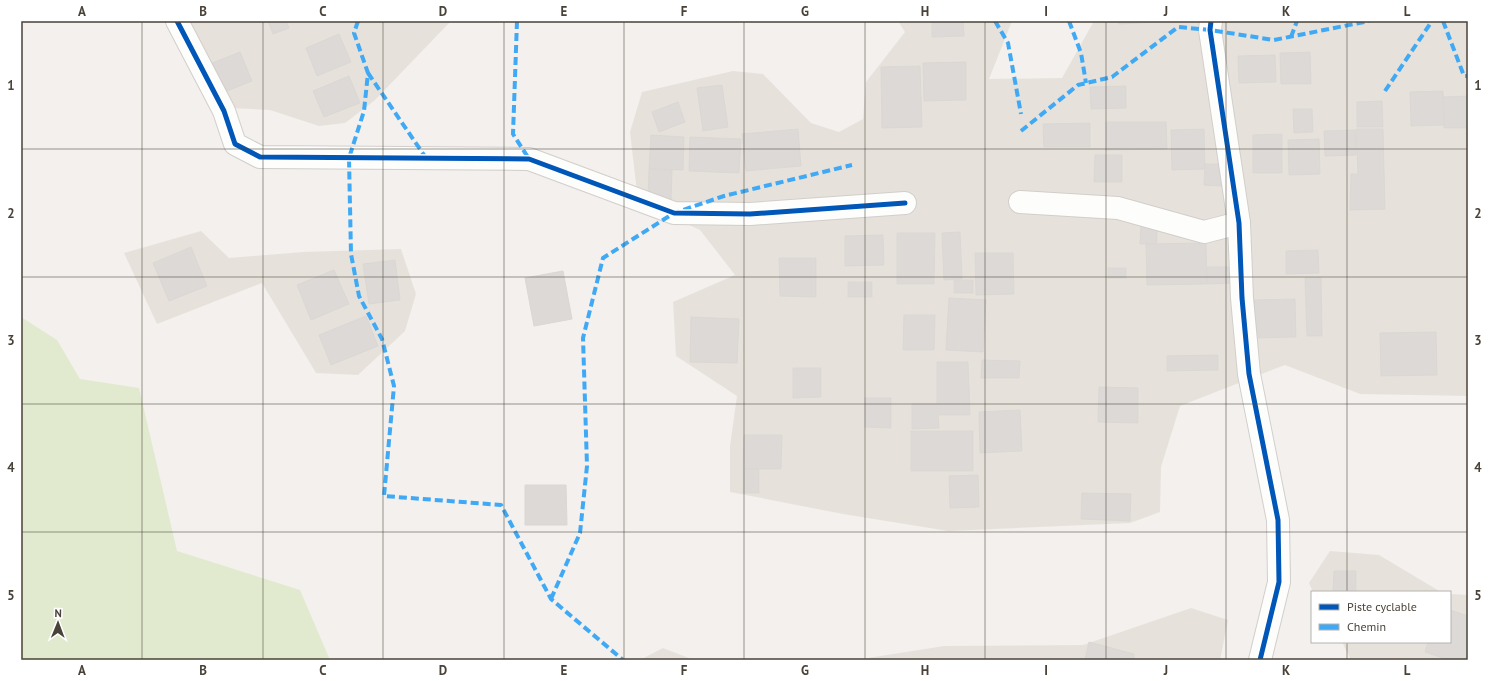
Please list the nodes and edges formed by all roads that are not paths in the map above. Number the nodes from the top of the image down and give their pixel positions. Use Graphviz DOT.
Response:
graph roads {
  1 [pos="177,21"];
  2 [pos="1211,21"];
  3 [pos="1020,202"];
  4 [pos="905,203"];
  5 [pos="1239,222"];
  6 [pos="1260,660"];
  1 -- 4 [label="street"];
  2 -- 5 [label="street"];
  3 -- 5 [label="street"];
  5 -- 6 [label="street"];
}
